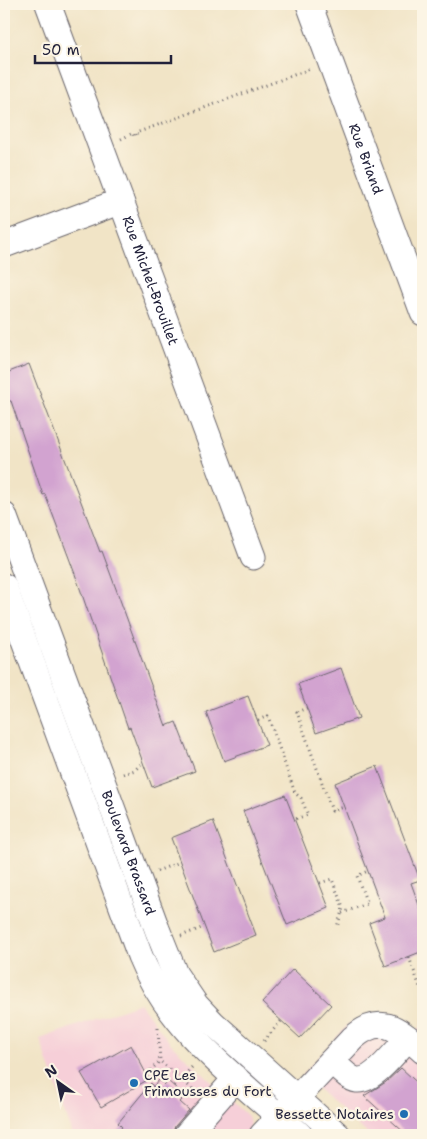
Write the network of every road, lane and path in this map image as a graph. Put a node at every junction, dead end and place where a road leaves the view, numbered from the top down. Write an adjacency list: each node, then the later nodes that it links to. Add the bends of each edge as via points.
1 (48, 4): 5 (street, Rue Michel-Brouillet)
2 (309, 4): 7 (street, Rue Briand)
3 (313, 66): 4 (path, via 315,69 311,71)
4 (113, 142)
5 (121, 201): 6 (street); 9 (street, Rue Michel-Brouillet)
6 (4, 245)
7 (423, 313)
8 (4, 515): 39 (street, Boulevard Brassard, via 175,974 205,1015)
9 (253, 557)
10 (4, 586): 35 (street, Boulevard Brassard, via 149,978 182,1025)
11 (307, 708): 15 (path, via 297,712 332,810)
12 (258, 720): 16 (path, via 268,716 295,793 301,798 308,815)
13 (143, 762): 14 (path, via 135,770)
14 (120, 775)
15 (344, 807)
16 (295, 819)
17 (180, 862): 19 (path)
18 (368, 871): 21 (path, via 357,876 367,904)
19 (156, 872)
20 (320, 883): 21 (path, via 332,879)
21 (342, 913): 23 (path)
22 (204, 927): 24 (path)
23 (337, 927)
24 (180, 937)
25 (409, 956): 26 (path)
26 (421, 990)
27 (281, 1021): 29 (path)
28 (158, 1025): 32 (path)
29 (263, 1042)
30 (416, 1044): 31 (street, via 362,1079 352,1078); 31 (street, via 396,1028 382,1024 370,1026 352,1038)
31 (332, 1061): 39 (street)
32 (160, 1062): 34 (path); 36 (path)
33 (194, 1064): 36 (path)
34 (147, 1074)
35 (236, 1078): 40 (street, Boulevard Brassard); 41 (street)
36 (181, 1079): 37 (path); 38 (path)
37 (174, 1086)
38 (199, 1095)
39 (296, 1098): 40 (street); 44 (street, Boulevard Brassard)
40 (279, 1116): 42 (street); 43 (street, Boulevard Brassard)
41 (186, 1135)
42 (262, 1135)
43 (300, 1135)
44 (338, 1135)

